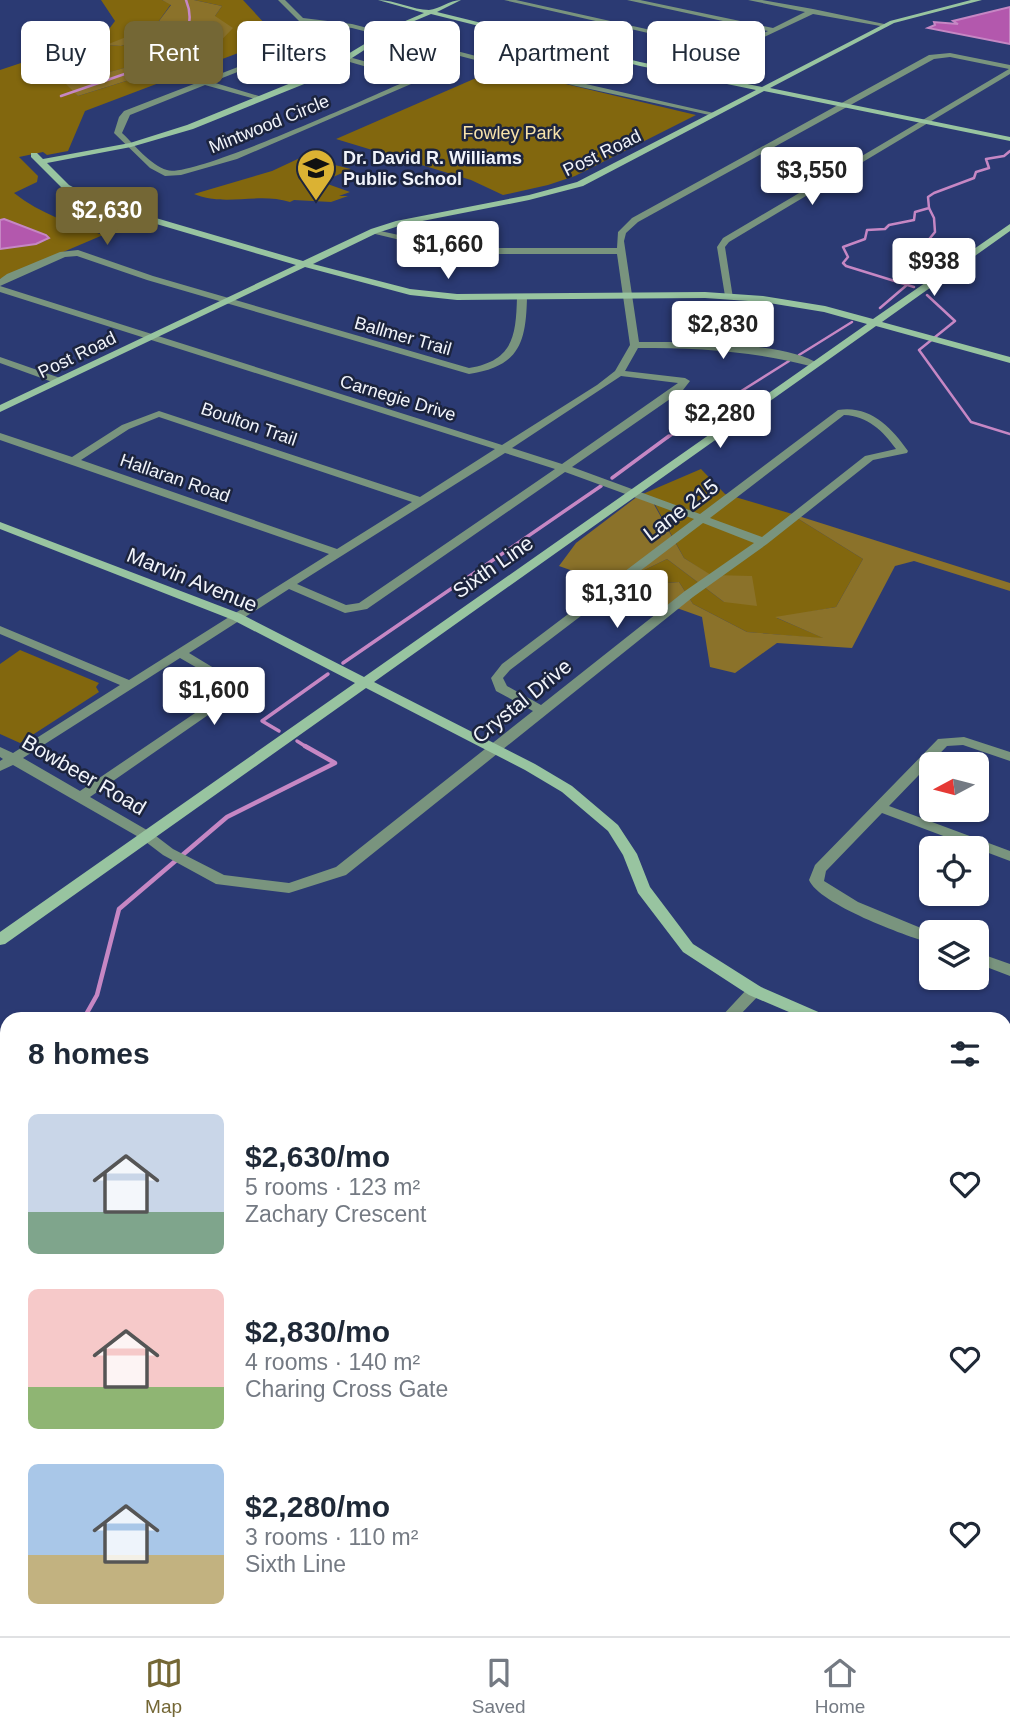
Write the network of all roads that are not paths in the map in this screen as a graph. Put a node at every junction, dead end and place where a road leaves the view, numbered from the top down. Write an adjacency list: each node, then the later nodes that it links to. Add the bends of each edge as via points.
1 (281, 0): 12 (street, via 301,20)
2 (381, 0): 9 (street)
3 (458, 0): 9 (street)
4 (507, 0): 13 (street, via 722,49 737,48)
5 (630, 0): 13 (street)
6 (751, 0): 8 (street)
7 (979, 0): 11 (street, Post Road)
8 (813, 11): 11 (street); 13 (street)
9 (429, 12): 10 (street); 20 (street)
10 (410, 21)
11 (886, 25): 20 (street, Post Road)
12 (364, 30)
13 (775, 30)
14 (460, 54): 23 (street)
15 (350, 58): 26 (street, Mintwood Circle, via 414,81 234,157 186,172 164,173)
16 (1010, 69): 22 (street, via 938,54); 24 (street)
17 (204, 84): 26 (street, Mintwood Circle, via 124,116 118,131)
18 (210, 84): 21 (street)
19 (296, 84): 21 (street)
20 (763, 89): 22 (street); 23 (street, Post Road)
21 (259, 99): 26 (street)
22 (844, 106): 24 (street); 29 (street, via 635,220 622,232)
23 (714, 114): 28 (street, Post Road, via 580,184)
24 (925, 122): 25 (street); 34 (street, via 726,240 721,247)
25 (1010, 139)
26 (131, 145): 30 (street, via 37,158 65,187 98,204)
27 (1010, 227): 37 (street, Sixth Line)
28 (374, 231): 29 (street, via 459,251); 30 (street, Post Road)
29 (621, 251): 33 (street)
30 (303, 264): 35 (street, via 421,294); 36 (street, Post Road)
31 (0, 283): 36 (street, Ballmer Trail, via 63,254 78,253)
32 (0, 289): 38 (street, Carnegie Drive)
33 (627, 296): 34 (street); 35 (street); 39 (street)
34 (730, 296): 37 (street, via 795,303)
35 (522, 297): 36 (street, Ballmer Trail, via 522,326 516,346 492,366 469,371)
36 (227, 300): 38 (street, Post Road)
37 (874, 321): 41 (street); 42 (street, Sixth Line)
38 (149, 338): 44 (street, Post Road); 47 (street, Carnegie Drive)
39 (635, 345): 42 (street, via 719,344); 43 (street)
40 (0, 360): 44 (street)
41 (1010, 360)
42 (814, 364): 51 (street, Sixth Line)
43 (620, 373): 47 (street); 50 (street, via 685,381)
44 (59, 381): 45 (street, Post Road)
45 (0, 409)
46 (0, 436): 49 (street, Hallaran Road)
47 (503, 449): 50 (street, Carnegie Drive); 52 (street)
48 (903, 451): 53 (street, Lane 215, via 872,417 842,412); 55 (street, Crystal Drive, via 869,458)
49 (73, 461): 52 (street, Boulton Trail, via 132,424 159,414); 56 (street, Hallaran Road)
50 (563, 467): 51 (street, Carnegie Drive); 57 (street, via 363,606 345,609)
51 (636, 492): 53 (street, Carnegie Drive); 61 (street, Sixth Line)
52 (421, 501): 56 (street)
53 (702, 518): 55 (street, Carnegie Drive); 63 (street, Lane 215, via 500,673 501,688)
54 (0, 525): 58 (street, Marvin Avenue)
55 (763, 542): 63 (street, Crystal Drive, via 688,594)
56 (339, 553): 57 (street)
57 (289, 584): 58 (street)
58 (237, 617): 60 (street); 61 (street, Marvin Avenue)
59 (0, 630): 62 (street)
60 (180, 653): 62 (street); 69 (street, via 241,688)
61 (364, 683): 64 (street, Marvin Avenue); 71 (street, Sixth Line)
62 (131, 685): 67 (street)
63 (542, 711): 64 (street, Crystal Drive)
64 (496, 750): 71 (street, Crystal Drive, via 341,871 289,888 221,880); 77 (street, Marvin Avenue, via 594,809 613,828 630,854 643,889 688,948)
65 (0, 751): 67 (street, Bowbeer Road)
66 (1010, 757): 70 (street, via 964,741 943,742)
67 (15, 758): 68 (street); 69 (street, Bowbeer Road)
68 (0, 767)
69 (81, 797): 71 (street, Bowbeer Road)
70 (881, 808): 72 (street); 73 (street, via 820,869 818,884 832,897)
71 (148, 836): 74 (street, Sixth Line)
72 (1010, 856)
73 (919, 933)
74 (0, 940)
75 (989, 962): 76 (street)
76 (1010, 970)
77 (755, 991): 78 (street); 79 (street, Marvin Avenue)
78 (734, 1012)
79 (803, 1012)

